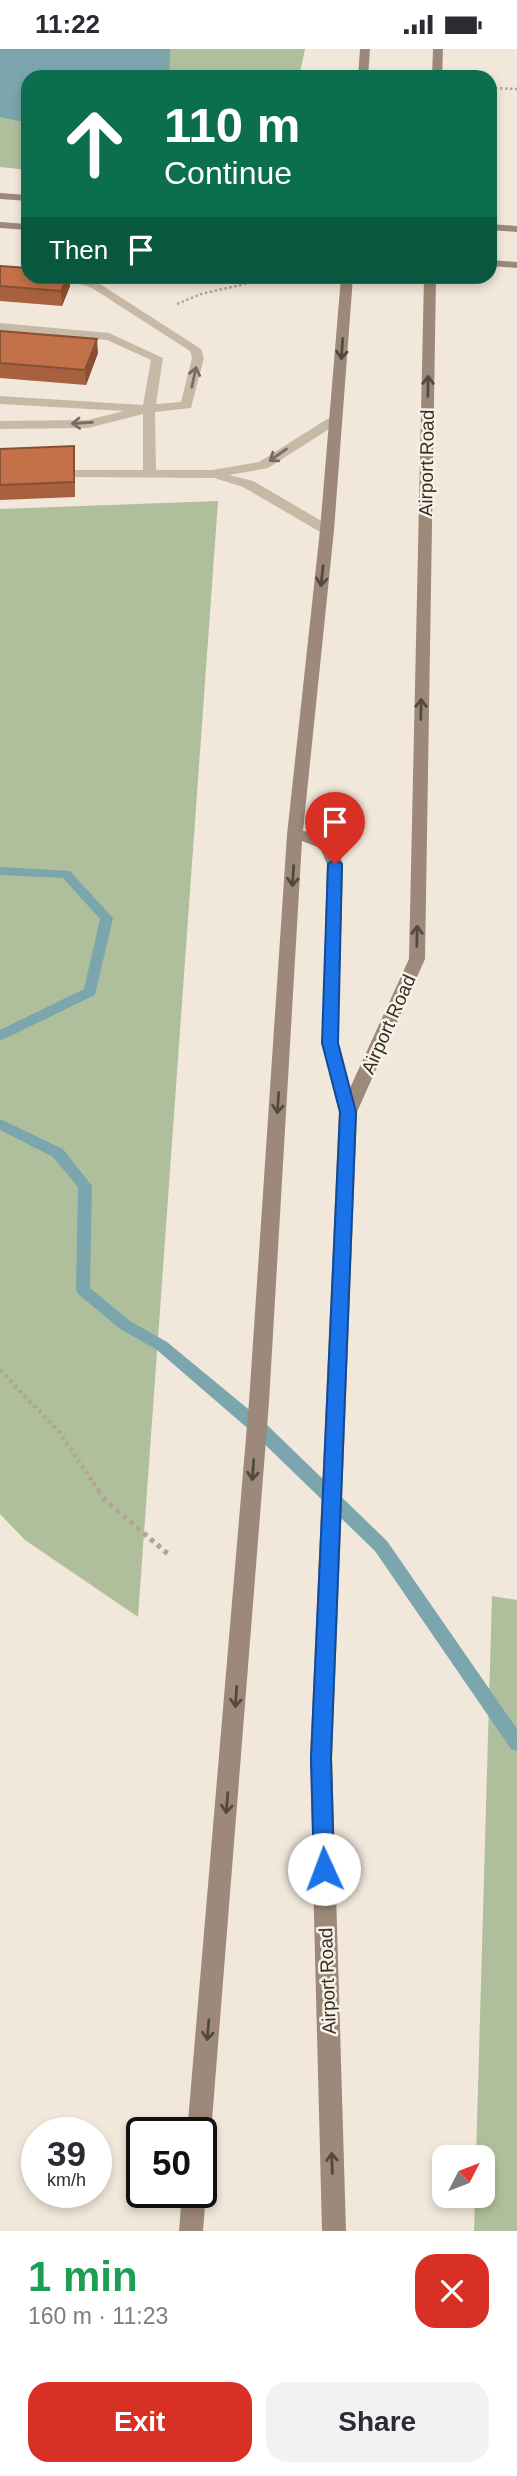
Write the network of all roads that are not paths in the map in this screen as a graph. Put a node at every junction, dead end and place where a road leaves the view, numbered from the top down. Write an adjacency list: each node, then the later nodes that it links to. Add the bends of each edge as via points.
1 (365, 49): 3 (main road)
2 (438, 49): 4 (main road)
3 (364, 70)
4 (437, 70)
5 (0, 196): 6 (main road)
6 (21, 198)
7 (0, 225): 8 (main road)
8 (21, 226)
9 (497, 228): 10 (main road)
10 (517, 229)
11 (497, 264): 12 (main road)
12 (517, 265)
13 (90, 284): 20 (lane, one-way to 13, via 187,405 198,358 195,349)
14 (346, 284): 21 (main road, one-way to 21)
15 (430, 284): 28 (main road, Airport Road, one-way to 15, via 416,960)
16 (1, 329): 17 (lane)
17 (62, 333): 18 (lane); 20 (lane, via 110,337 157,358)
18 (55, 350)
19 (0, 400): 20 (lane, via 38,397)
20 (149, 409): 22 (lane, one-way to 22, via 88,424); 24 (lane)
21 (336, 419): 25 (lane, one-way to 25, via 263,465); 26 (main road)
22 (0, 425)
23 (75, 474): 24 (lane)
24 (150, 474): 25 (lane)
25 (212, 474): 26 (lane, via 248,484)
26 (327, 530): 27 (main road, one-way to 27)
27 (296, 835): 28 (main road, via 316,837 330,846 335,864 330,1043); 29 (main road, one-way to 29, via 259,1402)
28 (348, 1112): 32 (main road, Airport Road, one-way to 28, via 321,1758)
29 (200, 2117)
30 (193, 2208): 31 (main road)
31 (191, 2231)
32 (334, 2231)

